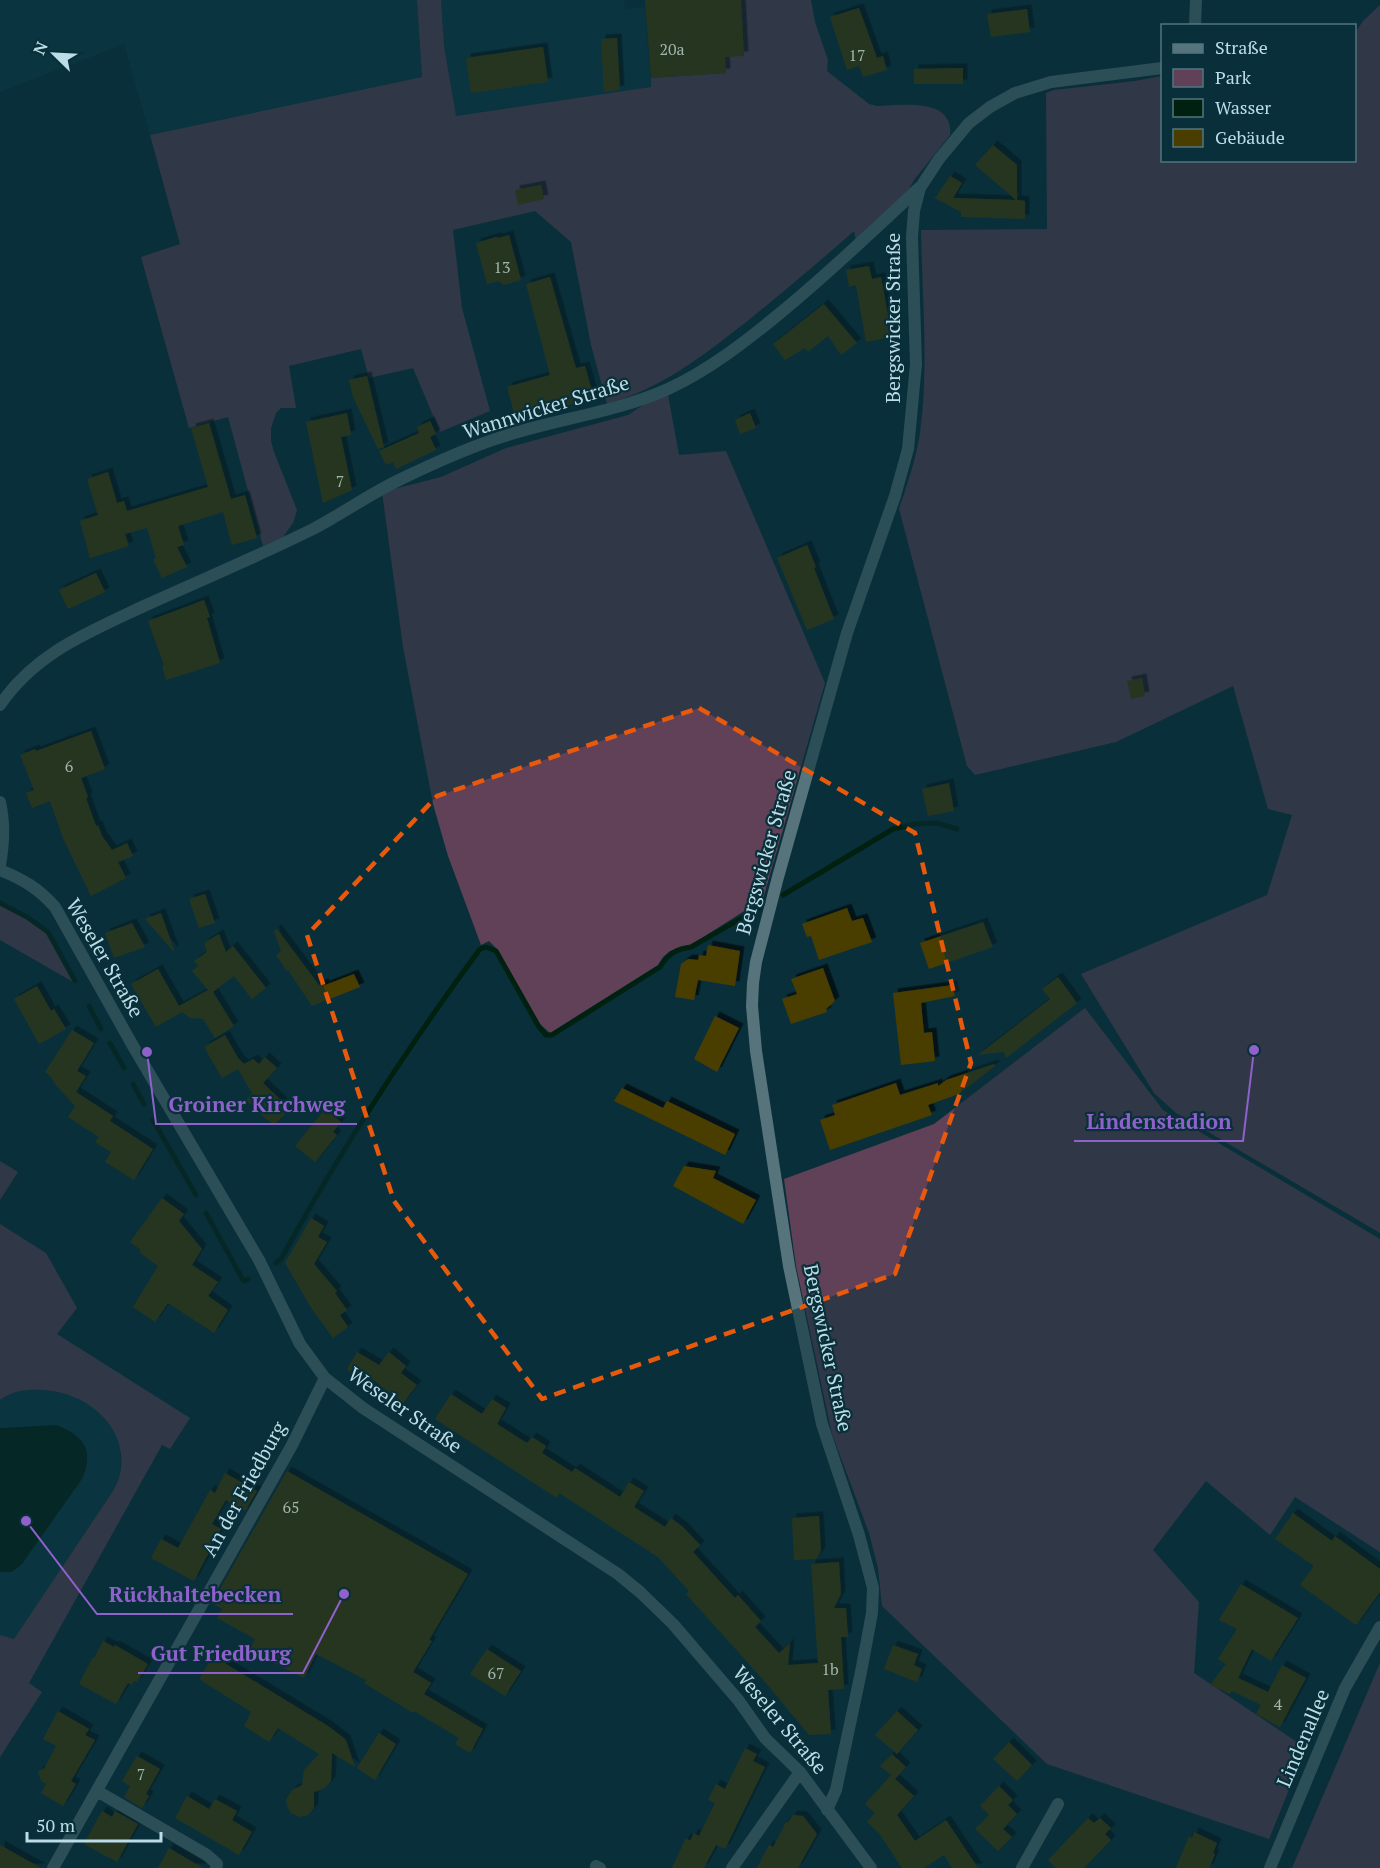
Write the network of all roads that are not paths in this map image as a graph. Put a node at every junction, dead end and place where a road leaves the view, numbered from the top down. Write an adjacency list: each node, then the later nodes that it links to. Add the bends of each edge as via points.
1 (1196, 0): 2 (street)
2 (1195, 24)
3 (1161, 68): 4 (street, Bergswicker Straße, via 1051,82 1015,93 969,123)
4 (920, 188): 5 (street, Wannwicker Straße, via 818,282 696,375 628,403 508,435 398,481 315,527 81,636 27,672); 14 (street, Bergswicker Straße, via 912,237 916,364 908,449 847,633 778,877 753,983 756,1051 789,1266 822,1424 873,1588 861,1672 836,1790)
5 (0, 705)
6 (0, 802): 7 (street, via 4,844)
7 (0, 865)
8 (0, 870): 9 (street, Weseler Straße, via 32,884 55,907 259,1260 300,1344)
9 (325, 1378): 11 (street, Weseler Straße, via 363,1408 640,1592 739,1701 765,1738); 12 (street, An der Friedburg, via 292,1445)
10 (1380, 1627): 20 (street, Lindenallee, via 1345,1688)
11 (800, 1772): 14 (street, Weseler Straße); 17 (street)
12 (97, 1791): 15 (street, An der Friedburg); 16 (street, via 207,1855 217,1864)
13 (1058, 1804): 19 (street)
14 (827, 1810): 18 (street, Weseler Straße)
15 (53, 1868)
16 (216, 1868)
17 (732, 1868)
18 (871, 1868)
19 (1022, 1868)
20 (1270, 1868)

